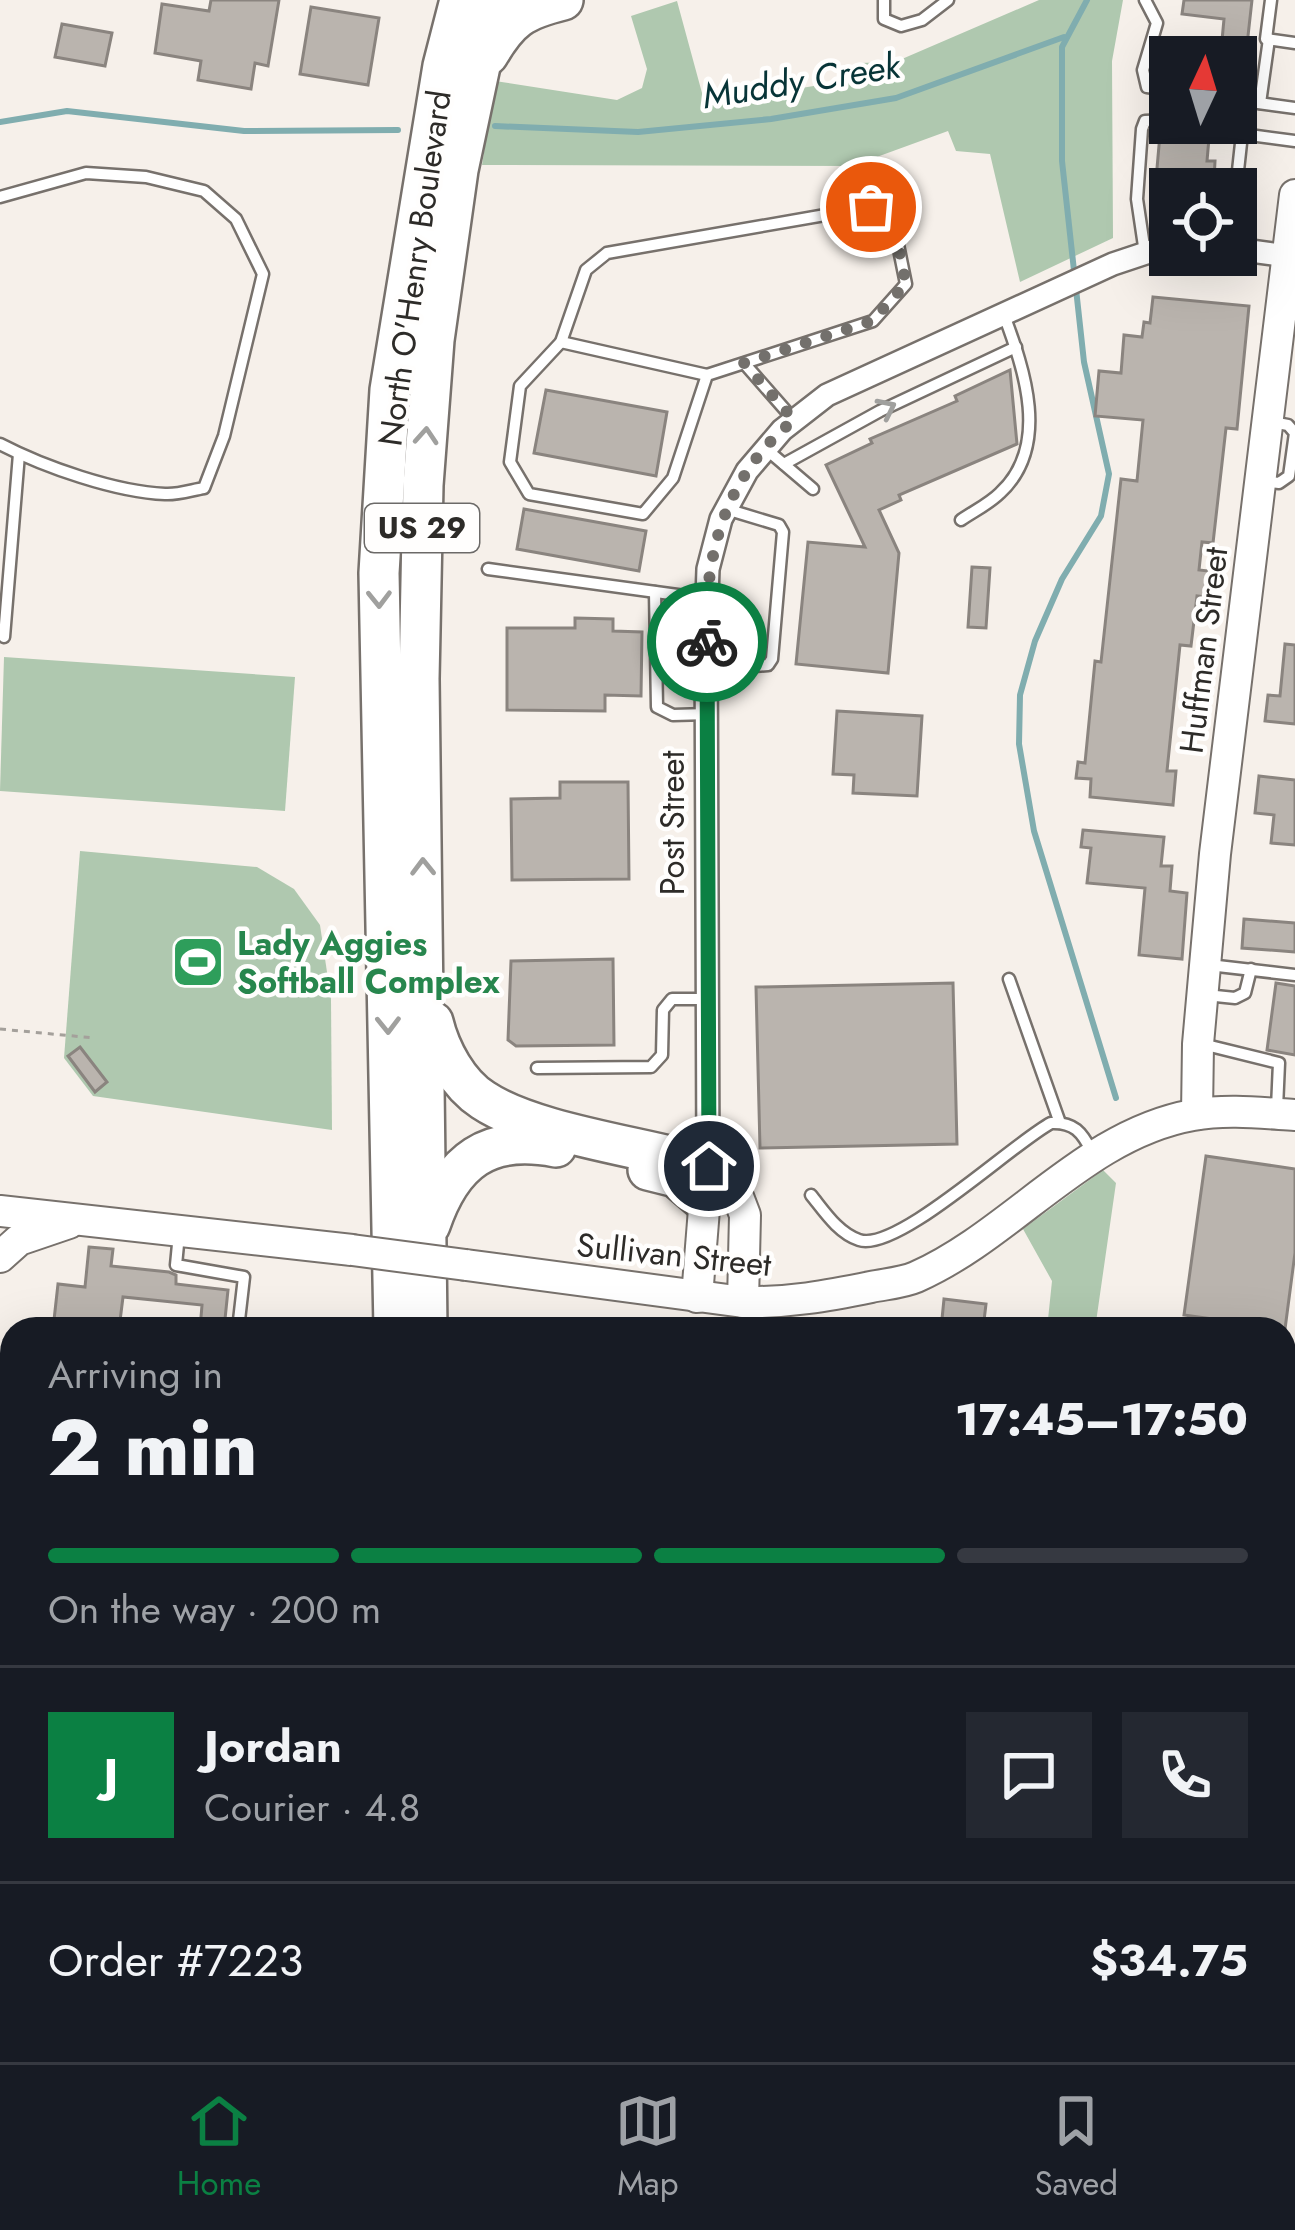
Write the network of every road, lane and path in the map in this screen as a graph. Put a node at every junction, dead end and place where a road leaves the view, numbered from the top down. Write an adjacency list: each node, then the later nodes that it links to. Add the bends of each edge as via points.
1 (433, 0): 13 (highway)
2 (460, 0): 13 (highway, North O'Henry Boulevard / US 29)
3 (494, 0): 13 (highway, North O'Henry Boulevard / US 29)
4 (563, 0): 13 (highway, via 531,8)
5 (884, 0): 6 (lane, via 884,19 901,26)
6 (948, 0)
7 (1145, 0): 9 (lane, via 1157,23)
8 (1271, 0): 10 (lane)
9 (1153, 36)
10 (1268, 39): 11 (lane); 16 (lane)
11 (1295, 43)
12 (1149, 50): 14 (lane)
13 (459, 71): 50 (highway, North O'Henry Boulevard / US 29, one-way to 13, via 423,485); 72 (highway, North O'Henry Boulevard / US 29, one-way to 72, via 390,390 379,573)
14 (1149, 87)
15 (1257, 103): 16 (lane)
16 (1260, 103): 17 (lane)
17 (1295, 108)
18 (1149, 121): 25 (lane, via 1137,199)
19 (1257, 136): 20 (lane)
20 (1295, 141)
21 (1295, 195): 26 (street, Huffman Street)
22 (0, 197): 34 (lane, via 86,173 146,176 204,191 236,219 263,274 224,436 203,488 167,494)
23 (1149, 252): 25 (street, Post Street)
24 (1257, 252): 26 (street)
25 (1145, 253): 27 (street, Post Street)
26 (1291, 256): 49 (street, Huffman Street)
27 (1004, 314): 29 (lane); 32 (street, Post Street, via 827,395)
28 (561, 342): 30 (lane, via 586,270 607,253 871,207 893,220 906,284 872,321); 31 (lane); 31 (lane, via 520,386 510,462 529,494 643,514 673,478)
29 (1016, 347): 35 (lane, one-way to 29); 38 (lane, via 1029,395 1026,445 1015,476)
30 (744, 363): 31 (lane); 32 (lane)
31 (707, 375)
32 (794, 420): 35 (street, Post Street)
33 (0, 444): 34 (lane)
34 (20, 454): 42 (lane)
35 (775, 456): 36 (lane); 37 (street, Post Street, via 747,471)
36 (813, 490)
37 (726, 509): 41 (street, Post Street); 44 (lane, via 783,532 772,658 768,665)
38 (961, 520)
39 (488, 569): 40 (lane)
40 (655, 592): 41 (lane); 45 (lane, via 657,706 673,715)
41 (707, 599): 44 (street, Post Street)
42 (3, 622): 43 (lane)
43 (4, 637)
44 (708, 670): 45 (street, Post Street)
45 (708, 714): 51 (street, Post Street)
46 (1251, 969): 47 (lane); 49 (lane); 49 (lane, via 1245,993 1235,998)
47 (1295, 975)
48 (1009, 979): 60 (lane)
49 (1204, 980): 54 (street, Huffman Street)
50 (425, 984): 62 (highway, via 436,1034 479,1099); 67 (highway, North O'Henry Boulevard / US 29)
51 (708, 999): 57 (lane, via 672,999 663,1010 662,1054 651,1066); 62 (street, Post Street)
52 (0, 1028): 53 (path)
53 (94, 1038)
54 (1198, 1044): 55 (lane); 58 (street, Huffman Street)
55 (1279, 1063): 56 (lane); 59 (lane)
56 (1295, 1065)
57 (537, 1068)
58 (1197, 1114): 59 (street, Sullivan Street); 61 (street, Sullivan Street)
59 (1286, 1114)
60 (1060, 1123): 61 (lane, via 1082,1133); 63 (lane, via 877,1240 847,1233)
61 (1095, 1157): 70 (street, Sullivan Street, via 911,1279 837,1297)
62 (706, 1184): 67 (highway, via 526,1141 492,1145 459,1169); 69 (street, Post Street); 70 (street, via 737,1195 745,1215)
63 (811, 1196)
64 (0, 1211): 65 (street, Sullivan Street)
65 (82, 1220): 66 (street, Sullivan Street); 68 (street, via 19,1240)
66 (179, 1231): 69 (street, Sullivan Street, bridge); 71 (lane, via 176,1265 244,1277)
67 (424, 1241): 73 (highway, North O'Henry Boulevard / US 29)
68 (0, 1257)
69 (697, 1297): 70 (street, Sullivan Street)
70 (743, 1302)
71 (239, 1317)
72 (394, 1317)
73 (427, 1317)

